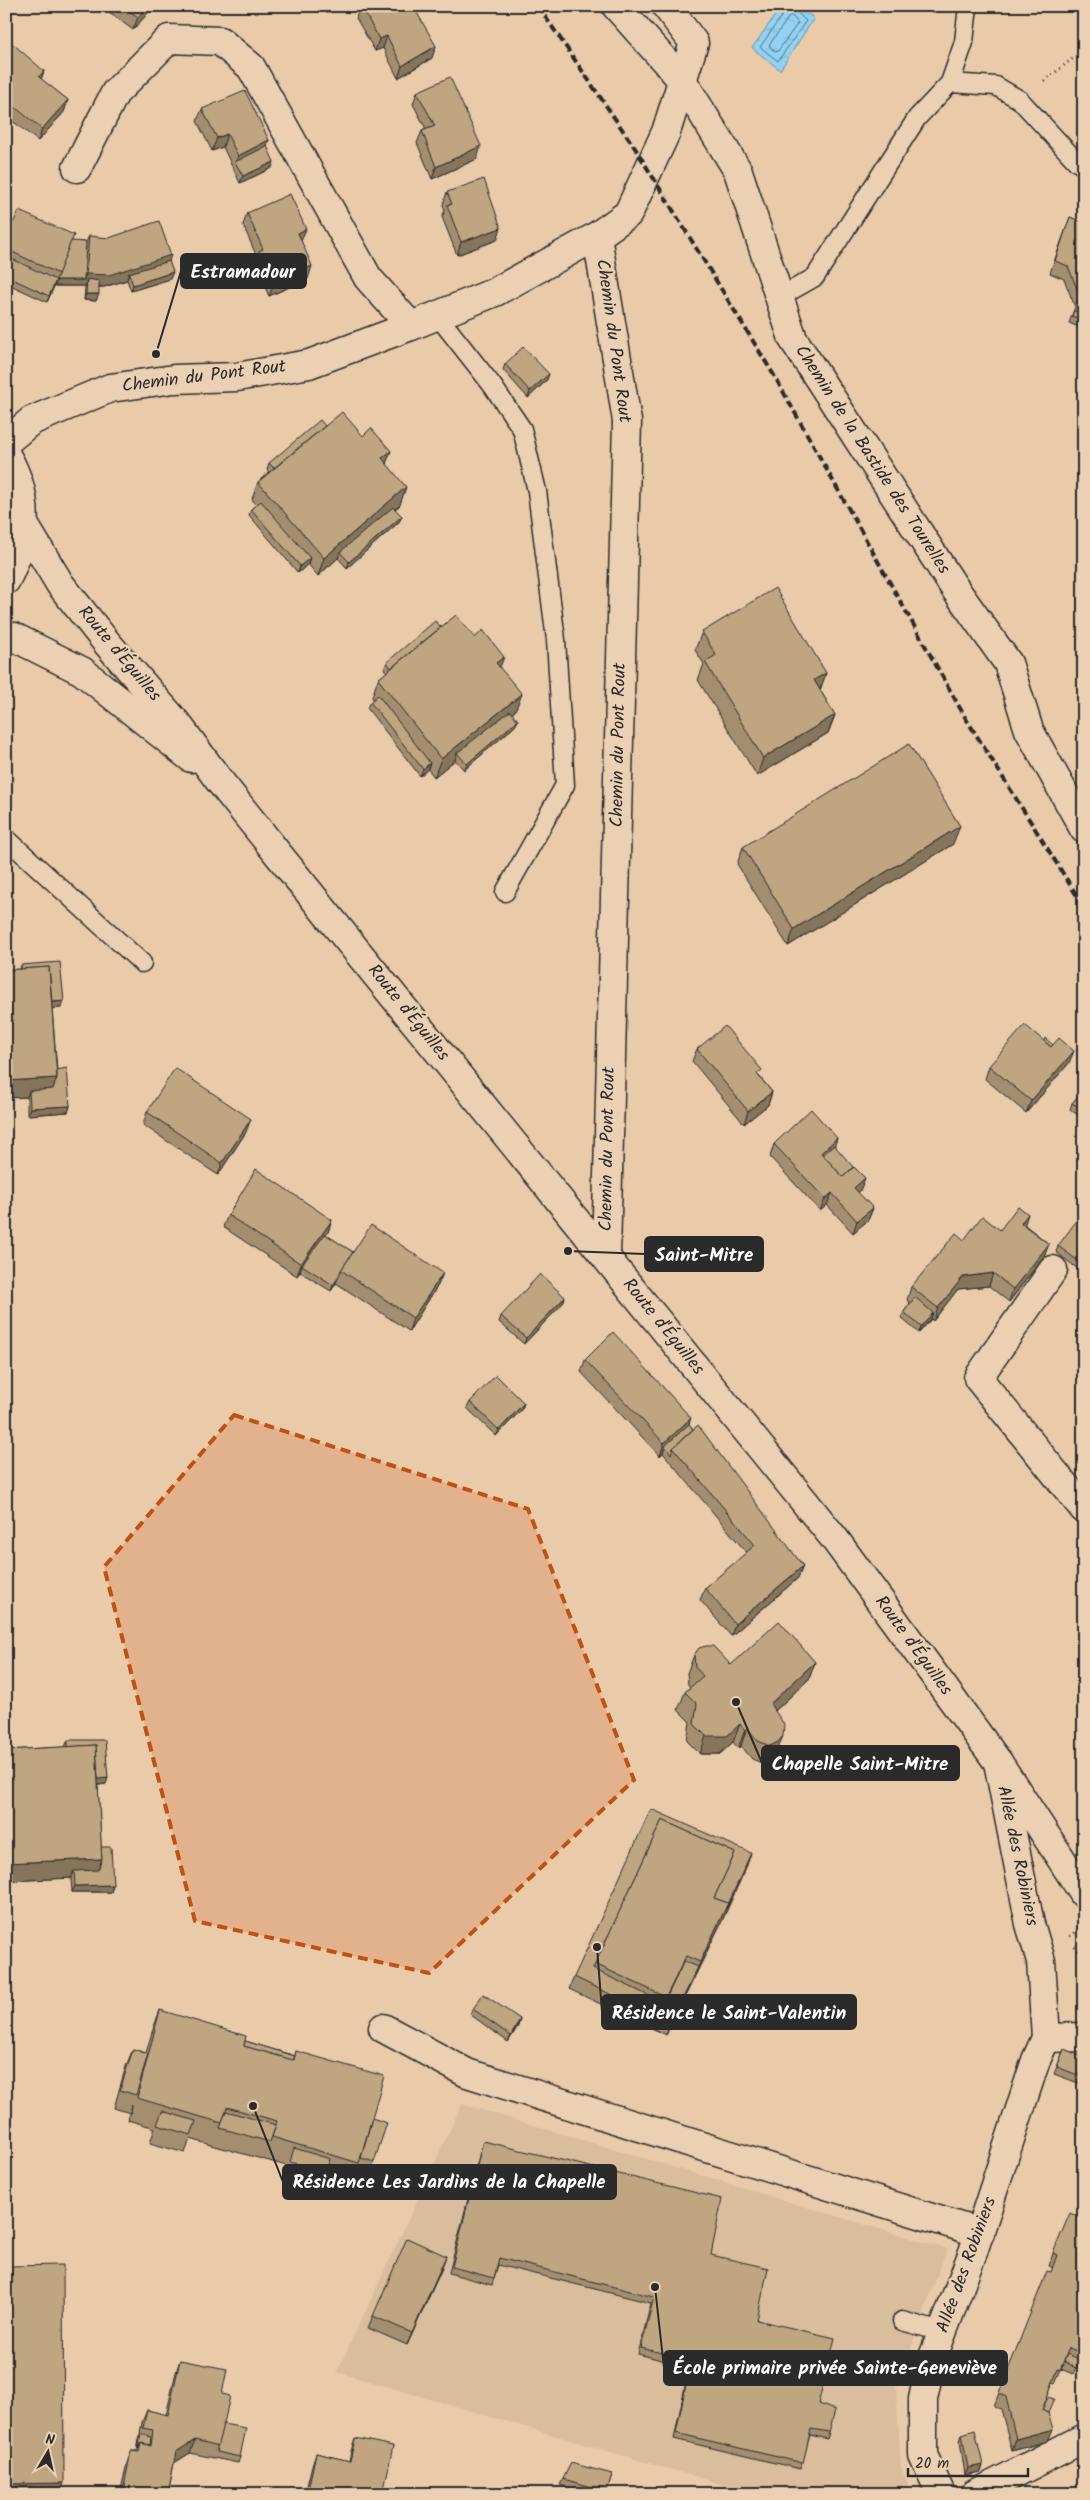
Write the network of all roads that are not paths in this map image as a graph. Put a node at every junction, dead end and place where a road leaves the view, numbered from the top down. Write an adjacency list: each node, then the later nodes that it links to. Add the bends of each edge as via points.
1 (616, 6): 4 (street)
2 (666, 6): 4 (street, Chemin du Pont Rout, via 694,43)
3 (968, 6): 5 (lane, via 964,42)
4 (682, 80): 8 (street, Chemin du Pont Rout, via 666,132 628,214); 9 (street, Chemin de la Bastide des Tourelles, via 738,171)
5 (950, 83): 6 (lane, via 996,86 1020,100); 9 (lane, via 916,118 816,277)
6 (1084, 166)
7 (77, 168): 11 (street, via 115,94 169,40 220,41 252,67 368,278)
8 (597, 236): 10 (street, Chemin du Pont Rout, via 495,292); 22 (street, Chemin du Pont Rout, via 627,421)
9 (780, 297): 18 (street, Chemin de la Bastide des Tourelles, via 793,339 956,590 1008,663 1029,730)
10 (437, 315): 11 (street, Chemin du Pont Rout); 20 (lane, via 522,429 537,491 556,640 565,785)
11 (411, 326): 12 (street, Chemin du Pont Rout, via 309,364 237,377 174,379 110,388 31,422)
12 (6, 442)
13 (6, 455): 14 (street, via 23,498)
14 (24, 526): 15 (street, via 18,557); 17 (street, Route d'Éguilles, via 60,584 107,644 180,726)
15 (6, 580)
16 (6, 636): 17 (street, Route d'Éguilles, via 82,671)
17 (218, 779): 22 (street, Route d'Éguilles)
18 (1084, 829)
19 (6, 838): 21 (lane)
20 (505, 892)
21 (142, 963)
22 (606, 1255): 25 (street, Route d'Éguilles, via 834,1538)
23 (1053, 1270): 24 (street, via 978,1378)
24 (1084, 1509)
25 (998, 1762): 26 (street, Route d'Éguilles); 29 (street, Allée des Robiniers, via 1030,1924 1041,1961)
26 (1081, 1880)
27 (383, 2028): 30 (street, via 467,2073)
28 (1084, 2037): 29 (street)
29 (1046, 2038): 30 (street, Allée des Robiniers)
30 (980, 2233): 32 (street, Allée des Robiniers)
31 (902, 2321): 32 (lane)
32 (942, 2332): 34 (street, Allée des Robiniers, via 925,2389 922,2425 923,2455)
33 (1084, 2438): 35 (street)
34 (941, 2494)
35 (975, 2494)

